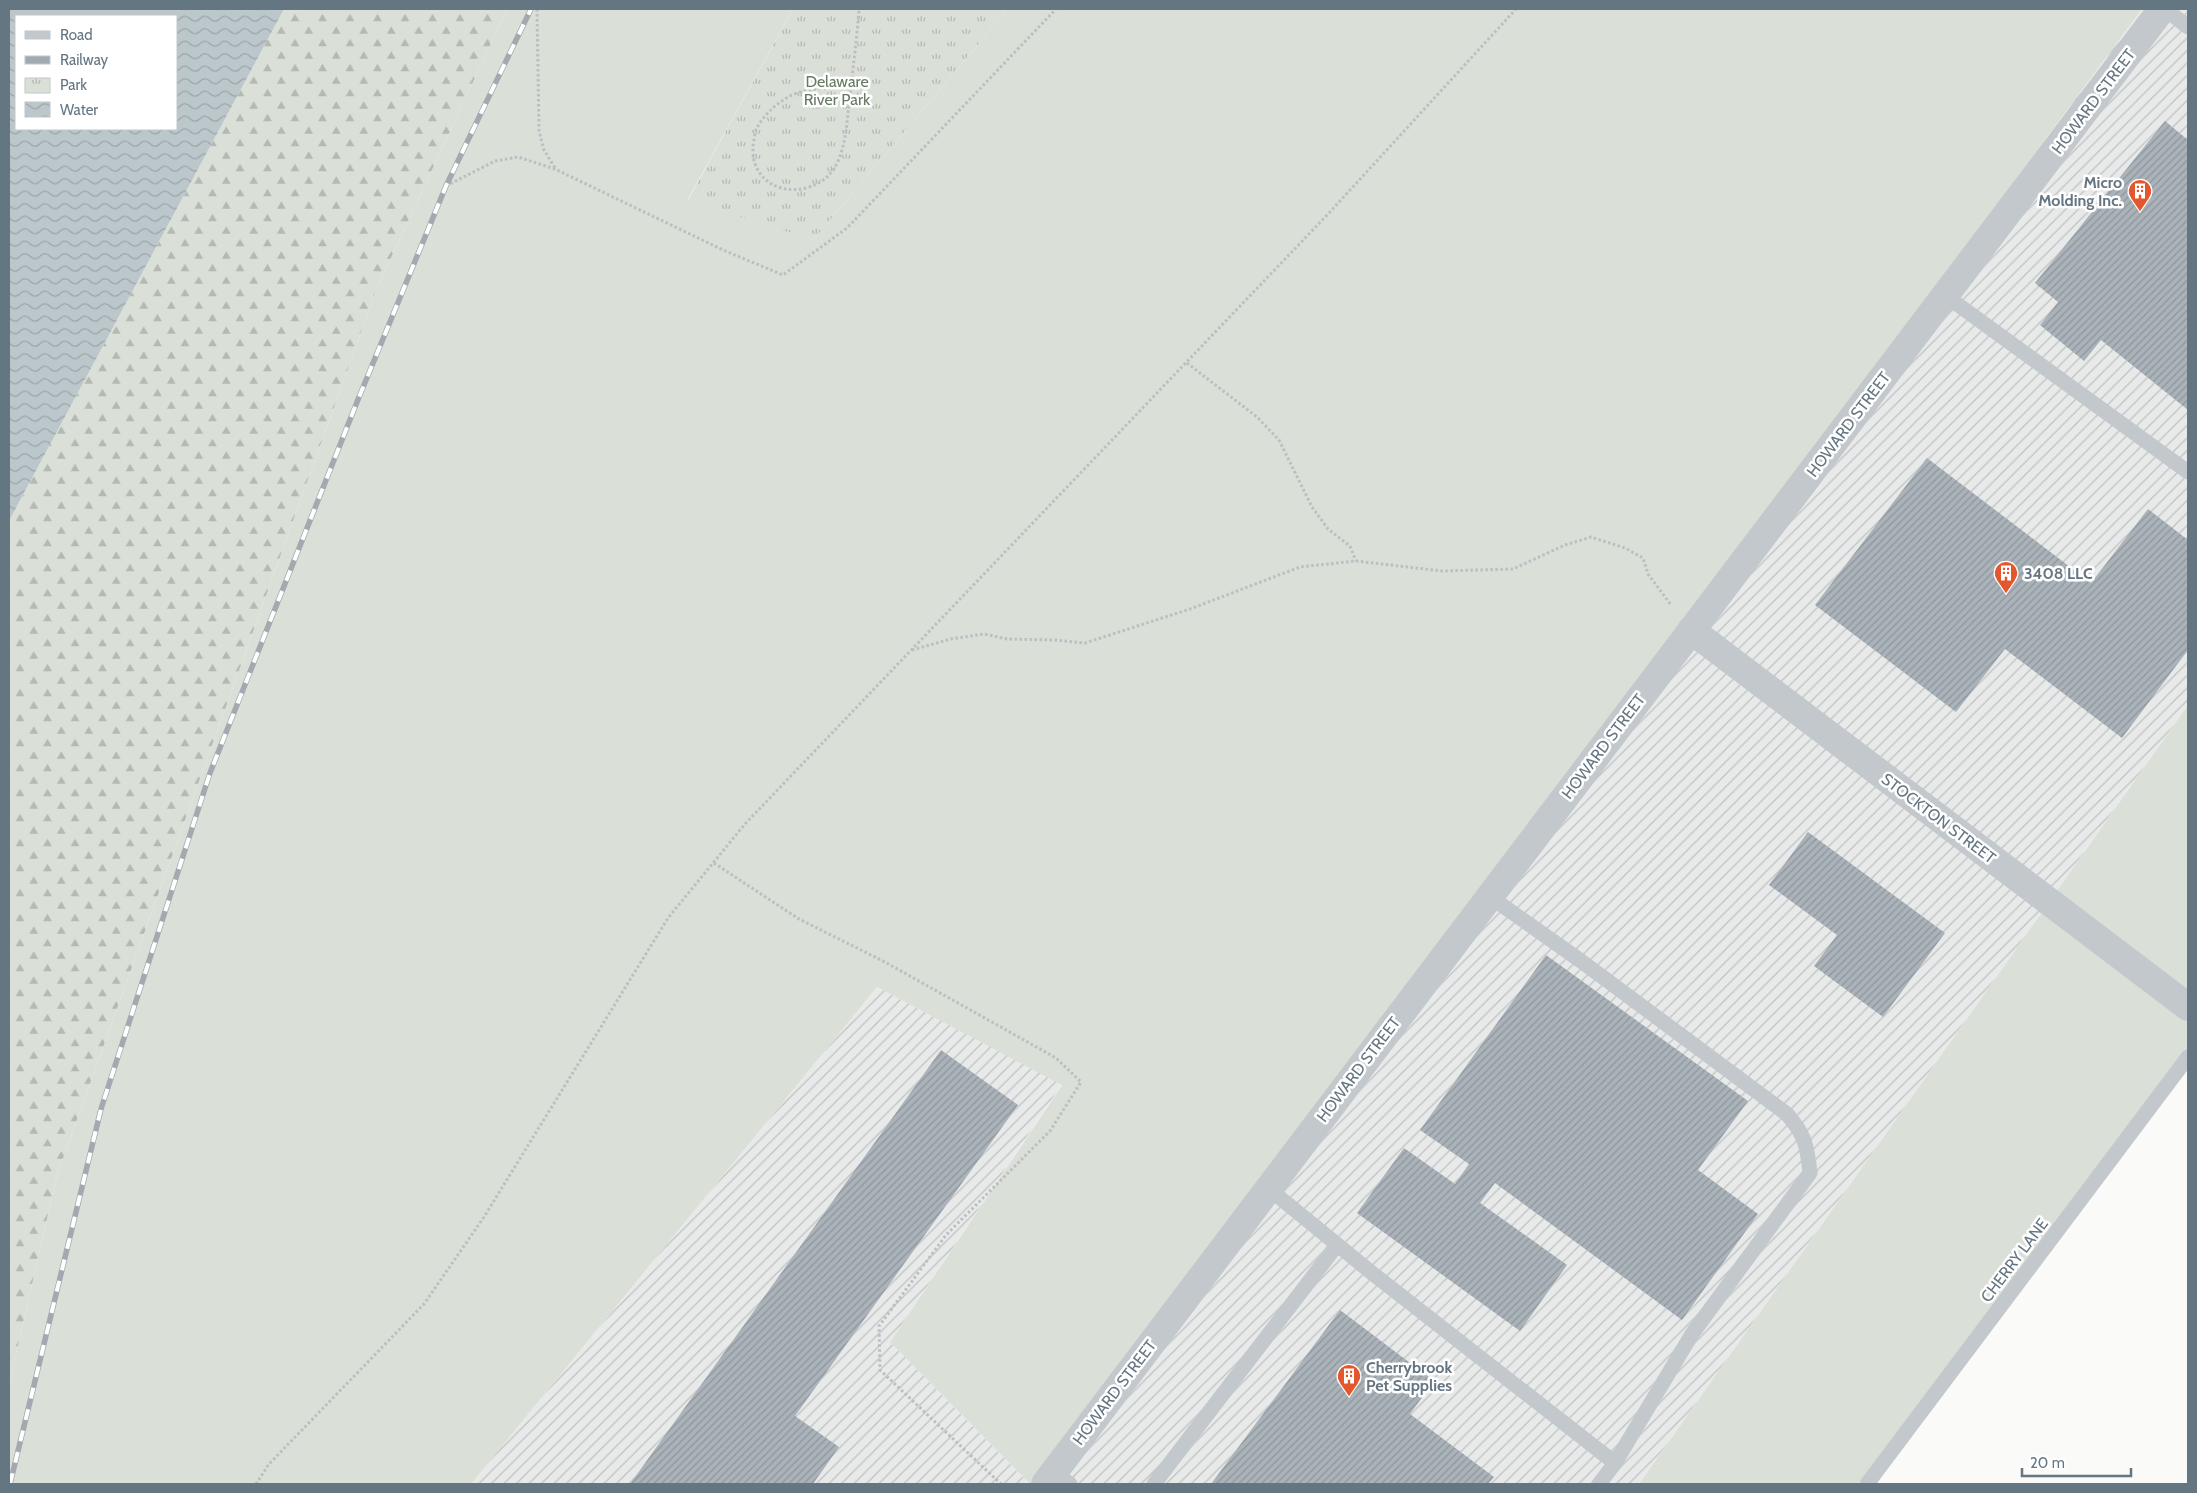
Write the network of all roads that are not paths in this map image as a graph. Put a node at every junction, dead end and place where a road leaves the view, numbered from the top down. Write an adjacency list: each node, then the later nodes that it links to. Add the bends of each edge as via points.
1 (2164, 9): 2 (lane); 3 (street, HOWARD STREET)
2 (2188, 26)
3 (1946, 296): 4 (lane); 5 (street, HOWARD STREET)
4 (2188, 472)
5 (1691, 630): 6 (street, HOWARD STREET); 7 (street, STOCKTON STREET)
6 (1489, 896): 9 (street, HOWARD STREET); 11 (lane, via 1787,1114 1800,1129 1807,1146 1810,1173 1692,1334)
7 (2188, 1007)
8 (2188, 1057): 15 (lane, CHERRY LANE)
9 (1268, 1188): 10 (lane); 12 (street, HOWARD STREET)
10 (1337, 1245): 11 (lane); 13 (lane)
11 (1615, 1462): 14 (lane)
12 (1056, 1480)
13 (1154, 1484)
14 (1600, 1484)
15 (1867, 1484)

